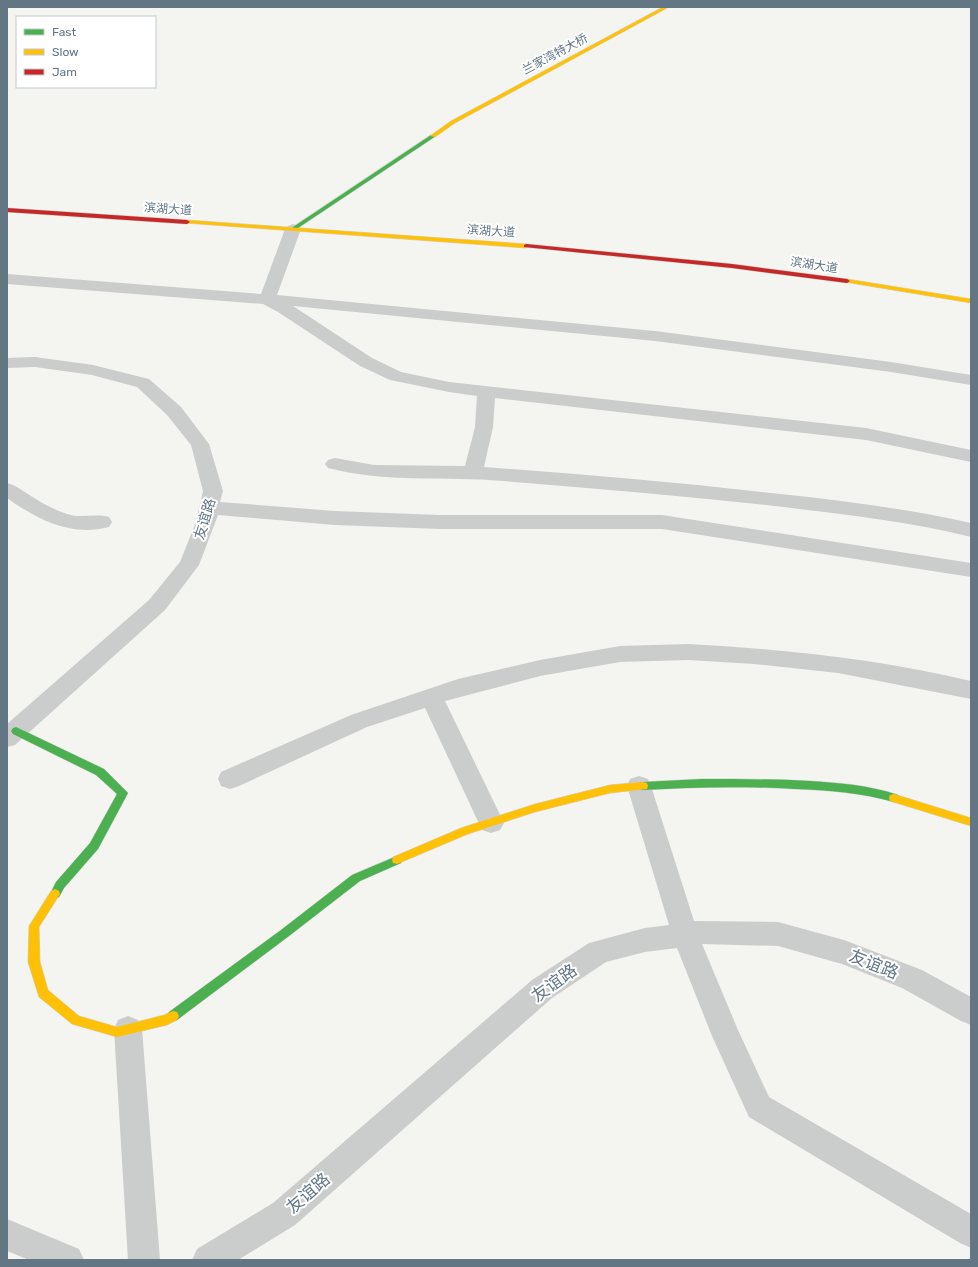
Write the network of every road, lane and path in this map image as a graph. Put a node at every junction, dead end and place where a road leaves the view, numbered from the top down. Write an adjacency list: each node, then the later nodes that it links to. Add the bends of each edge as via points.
1 (667, 7): 3 (main road, 兰家湾特大桥, via 453,122)
2 (7, 210): 3 (main road, 滨湖大道)
3 (293, 229): 5 (street); 6 (main road, 滨湖大道, via 543,247 770,270)
4 (7, 279): 5 (street)
5 (267, 298): 8 (street, via 655,336); 9 (street, via 366,362 396,376 449,387)
6 (971, 302)
7 (7, 363): 14 (street, 友谊路, via 35,362 93,370 143,383 174,410 200,444 213,491)
8 (971, 380)
9 (486, 391): 10 (street, via 866,434); 12 (street, via 484,427)
10 (971, 456)
11 (335, 464): 12 (street, via 374,471)
12 (474, 472): 16 (street, via 654,486 754,497 831,506)
13 (7, 489): 15 (street, via 34,508 65,522)
14 (209, 508): 17 (street, via 336,518 440,522 662,522); 20 (street, 友谊路, via 189,565 157,605)
15 (102, 522)
16 (971, 530)
17 (971, 570)
18 (971, 690): 19 (street, via 838,665 688,652 620,654 547,667 458,688)
19 (432, 697): 21 (street, via 359,721); 24 (street)
20 (11, 734): 27 (main road, via 100,772 123,793 94,846 60,885 34,926 34,962 43,993 76,1020 117,1032)
21 (230, 779)
22 (639, 786): 23 (main road, via 749,782 837,787 886,795); 24 (main road, via 610,789 535,808); 25 (street)
23 (971, 822)
24 (491, 823): 27 (main road, via 465,831 356,878 167,1020)
25 (686, 934): 26 (street, 友谊路, via 778,934 844,952 912,979); 28 (street, via 726,1036 759,1107); 32 (street, 友谊路, via 645,940 599,952 542,989 284,1214)
26 (971, 1012)
27 (128, 1029): 31 (street)
28 (971, 1232)
29 (7, 1235): 30 (street)
30 (68, 1260)
31 (144, 1260)
32 (208, 1260)

